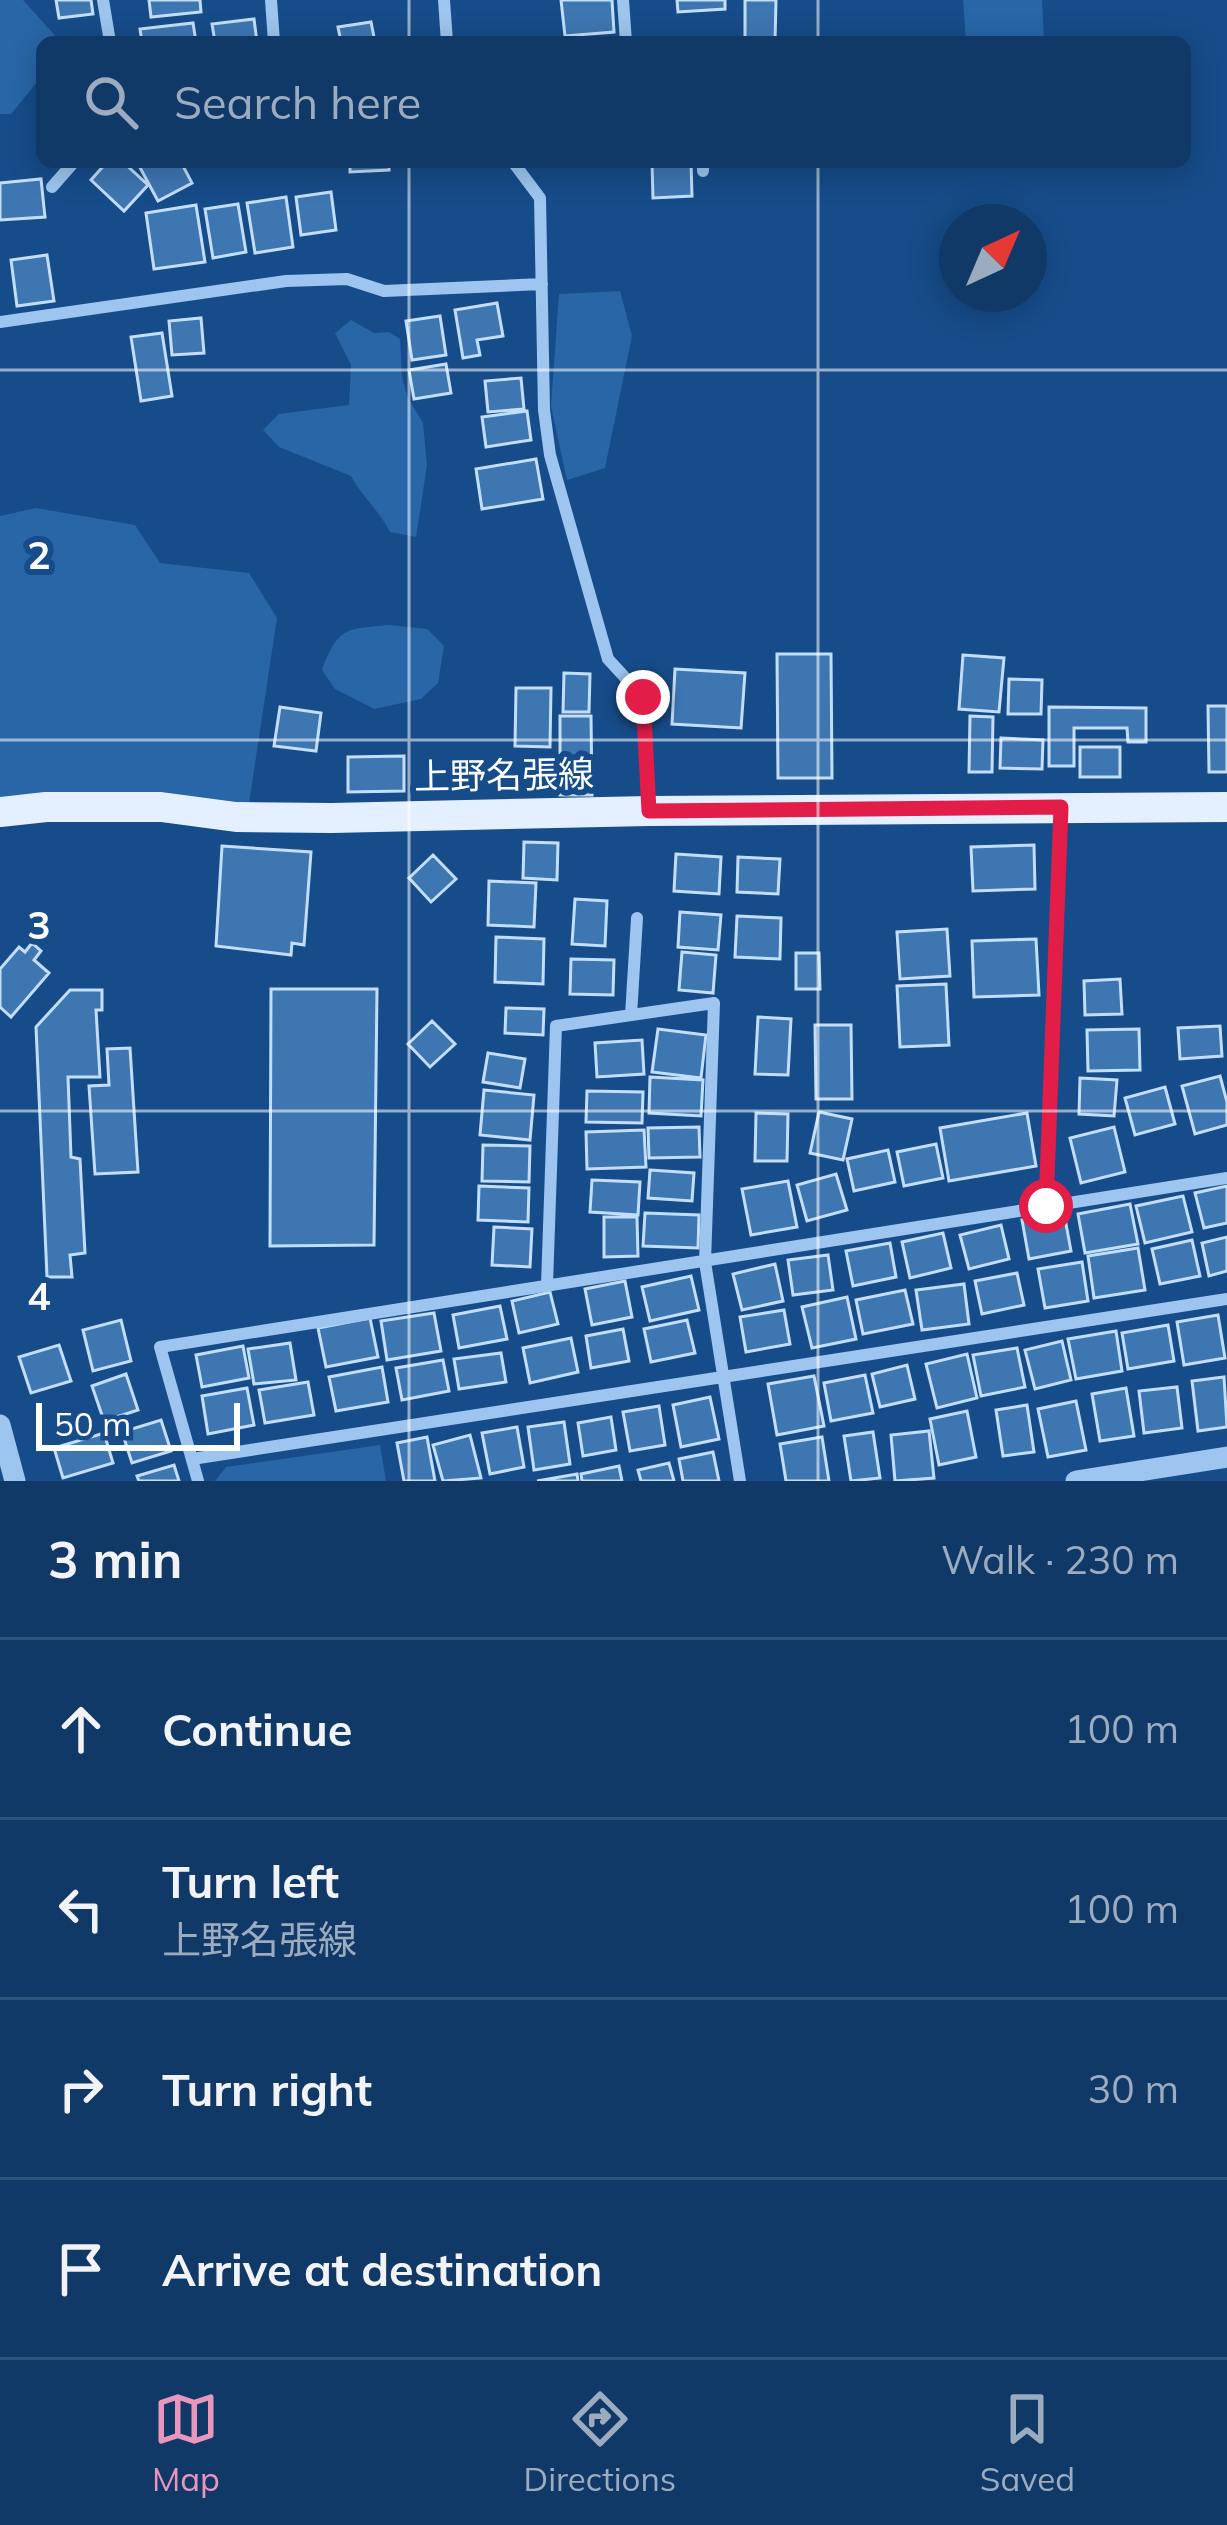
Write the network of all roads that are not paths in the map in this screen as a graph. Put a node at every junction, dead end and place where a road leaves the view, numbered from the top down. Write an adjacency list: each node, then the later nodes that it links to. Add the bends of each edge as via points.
1 (103, 0): 5 (street)
2 (271, 0): 6 (street)
3 (444, 0): 7 (street)
4 (622, 0): 8 (street)
5 (109, 36)
6 (274, 36)
7 (447, 36)
8 (625, 36)
9 (69, 168): 11 (street)
10 (518, 168): 12 (street, via 540,198)
11 (52, 187)
12 (542, 284): 13 (street, via 384,291 347,279 286,281); 16 (street, via 550,454 608,659 643,697)
13 (0, 322)
14 (1061, 807): 15 (main road, 上野名張線); 16 (main road, 上野名張線); 21 (street)
15 (1227, 807)
16 (649, 811): 17 (main road, 上野名張線, via 332,818 161,807)
17 (0, 812)
18 (637, 918): 19 (street)
19 (631, 1015): 22 (street, via 714,1003); 23 (street, via 556,1026)
20 (1227, 1178): 21 (street)
21 (1046, 1206): 22 (street)
22 (705, 1262): 23 (street); 25 (street)
23 (547, 1284): 28 (street, via 160,1346)
24 (1227, 1298): 25 (street)
25 (724, 1375): 28 (street); 31 (street)
26 (0, 1425): 29 (street)
27 (1227, 1457): 32 (street)
28 (192, 1460): 30 (street)
29 (15, 1481)
30 (198, 1481)
31 (740, 1481)
32 (1076, 1481)

